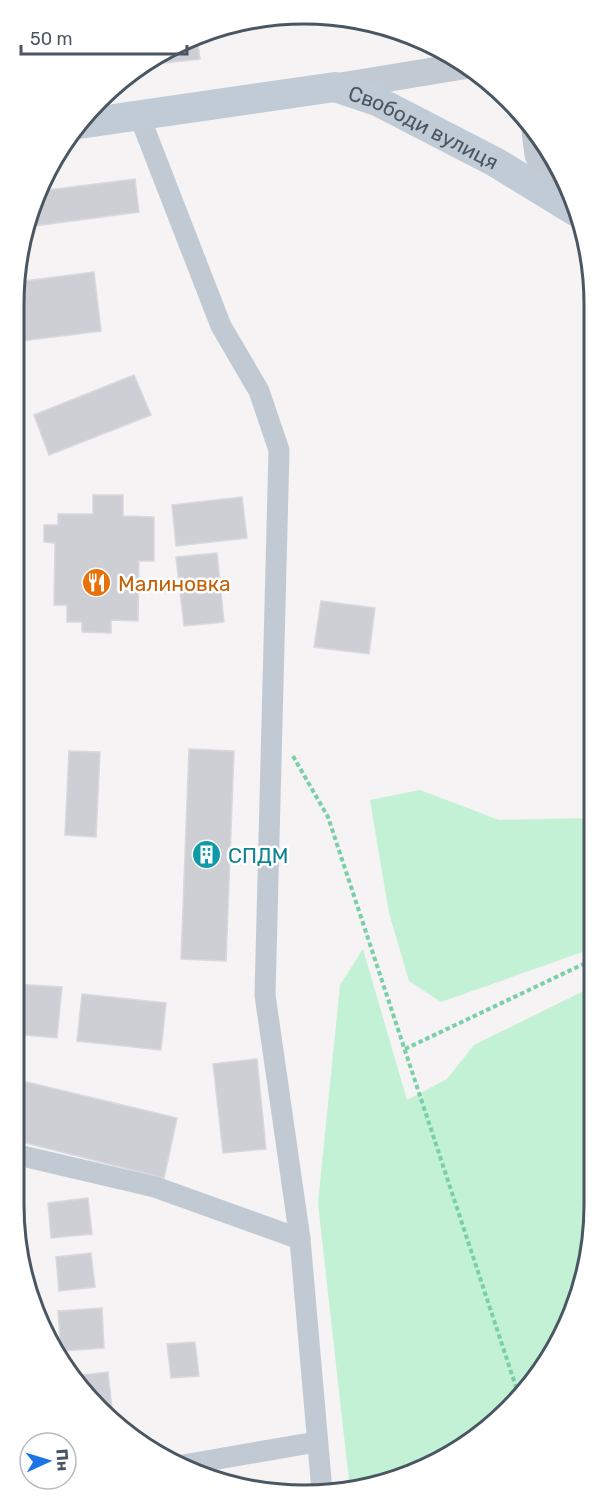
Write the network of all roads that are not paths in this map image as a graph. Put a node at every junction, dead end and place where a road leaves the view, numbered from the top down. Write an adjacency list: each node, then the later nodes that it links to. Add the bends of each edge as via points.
1 (454, 67): 2 (street)
2 (335, 87): 3 (main road, Свободи вулиця); 7 (main road, Свободи вулиця, via 377,101 495,162)
3 (139, 115): 4 (main road, Свободи вулиця); 9 (street, via 221,326 259,391 279,450 265,995)
4 (91, 122)
5 (537, 148): 6 (street)
6 (564, 200)
7 (566, 206)
8 (24, 1156): 9 (street, via 155,1187)
9 (300, 1239): 10 (street)
10 (316, 1442): 11 (street); 12 (street)
11 (195, 1463)
12 (321, 1484)

